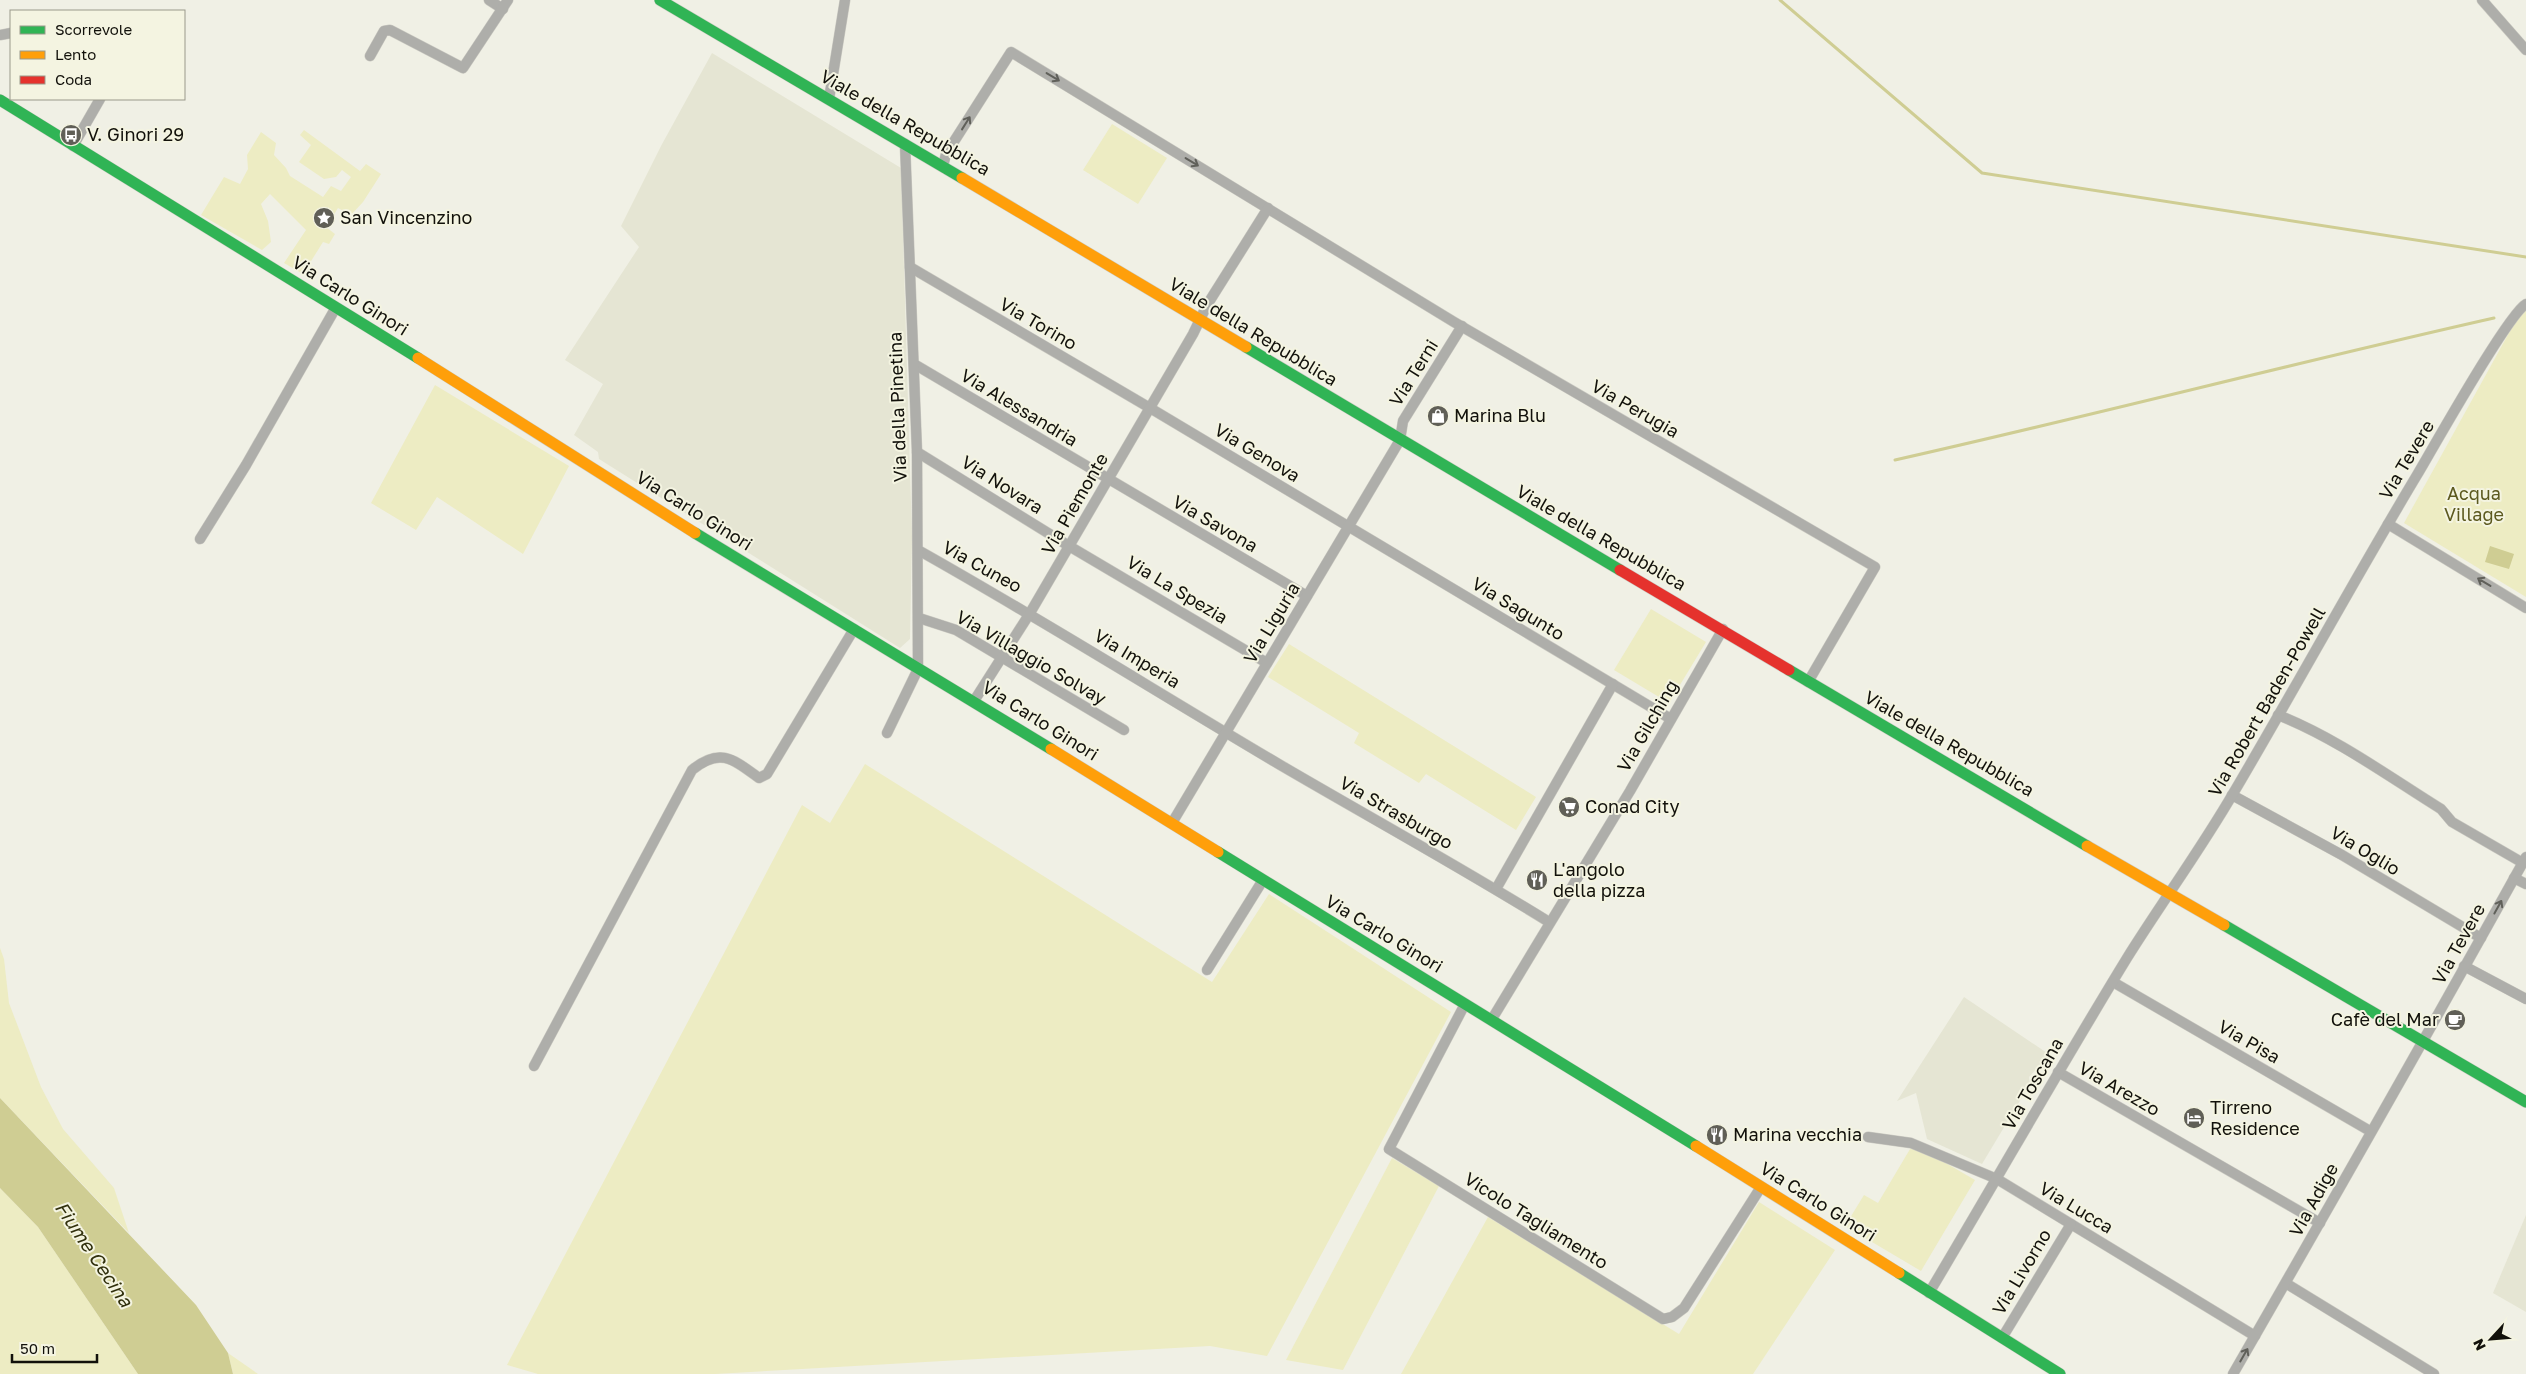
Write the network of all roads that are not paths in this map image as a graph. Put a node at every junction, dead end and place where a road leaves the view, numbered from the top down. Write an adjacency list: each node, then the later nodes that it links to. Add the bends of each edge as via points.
1 (489, 0): 5 (street)
2 (660, 0): 10 (street, Viale della Repubblica)
3 (845, 0): 10 (street)
4 (2482, 0): 6 (street)
5 (506, 4): 7 (street, via 463,68 390,30 379,37)
6 (2526, 50)
7 (370, 56)
8 (0, 100): 12 (street, Via Carlo Ginori)
9 (99, 100): 12 (street)
10 (829, 100): 11 (street, Viale della Repubblica)
11 (905, 144): 13 (street, Viale della Repubblica); 15 (street, Via della Pinetina)
12 (73, 146): 17 (street, Via Carlo Ginori)
13 (943, 166): 14 (street, Via Perugia, one-way to 14, via 946,154 1011,52); 18 (street, Viale della Repubblica)
14 (1268, 208): 18 (street, Via Piemonte); 19 (street, Via Perugia)
15 (910, 268): 20 (street, Via della Pinetina); 21 (street, Via Torino)
16 (2526, 304): 25 (street, Via Tevere, via 2513,317)
17 (335, 308): 27 (street); 34 (street, Via Carlo Ginori)
18 (1200, 321): 21 (street, Via Piemonte); 22 (street, Viale della Repubblica)
19 (1462, 326): 22 (street, Via Terni, via 1403,421); 39 (street, Via Perugia, via 1875,567)
20 (914, 364): 23 (street, Via della Pinetina); 24 (street, Via Alessandria)
21 (1150, 408): 24 (street, Via Piemonte); 26 (street, Via Genova)
22 (1400, 440): 26 (street, Via Liguria); 35 (street, Viale della Repubblica)
23 (917, 452): 28 (street, Via Novara); 29 (street, Via della Pinetina)
24 (1108, 480): 28 (street, Via Piemonte); 30 (street, Via Savona)
25 (2388, 524): 31 (street, Via Tevere, one-way to 25); 42 (street, Via Robert Baden-Powell)
26 (1348, 527): 30 (street, Via Liguria); 40 (street, Via Sagunto)
27 (200, 539)
28 (1069, 546): 32 (street, Via Piemonte); 37 (street, Via La Spezia)
29 (918, 550): 32 (street, Via Cuneo); 33 (street, Via della Pinetina)
30 (1307, 596): 37 (street, Via Liguria)
31 (2526, 608)
32 (1030, 613): 36 (street, Via Piemonte); 46 (street, Via Imperia)
33 (919, 618): 36 (street, Via Villaggio Solvay, via 956,630); 38 (street, Via della Pinetina)
34 (854, 629): 38 (street, Via Carlo Ginori); 64 (street, via 767,774 759,778 732,758 706,759 692,770)
35 (1723, 630): 39 (street, Viale della Repubblica); 43 (street, Via Gilching)
36 (1004, 657): 41 (street, Via Piemonte); 44 (street, Via Villaggio Solvay)
37 (1267, 663): 46 (street, Via Liguria)
38 (918, 669): 41 (street, Via Carlo Ginori); 45 (street)
39 (1808, 682): 54 (street, Viale della Repubblica)
40 (1613, 684): 43 (street, Via Sagunto); 53 (street)
41 (974, 701): 48 (street, Via Carlo Ginori)
42 (2278, 715): 47 (street, Via Robert Baden-Powell); 49 (street, Via Tevere, via 2310,729 2441,809 2452,822)
43 (1671, 719): 55 (street, Via Gilching)
44 (1124, 730)
45 (887, 732)
46 (1226, 732): 48 (street, Via Liguria); 53 (street, Via Strasburgo)
47 (2232, 795): 54 (street, Via Robert Baden-Powell); 56 (street, Via Oglio, via 2342,855)
48 (1172, 823): 51 (street, Via Carlo Ginori)
49 (2524, 860): 50 (street, Via Tevere)
50 (2514, 878): 52 (street); 56 (street, Via Tevere, one-way to 50)
51 (1263, 880): 58 (street); 61 (street, Via Carlo Ginori)
52 (2526, 884)
53 (1496, 889): 55 (street, Via Strasburgo)
54 (2169, 893): 59 (street, Via Toscana); 63 (street, Viale della Repubblica)
55 (1550, 922): 62 (street, Via Gilching)
56 (2481, 938): 57 (street, Via Tevere)
57 (2464, 966): 60 (street); 63 (street, Via Tevere)
58 (1207, 970)
59 (2113, 982): 65 (street, Via Toscana); 67 (street, Via Pisa)
60 (2526, 999)
61 (1466, 1004): 62 (street, Via Carlo Ginori); 70 (street, Vicolo Tagliamento, via 1389,1149 1663,1319 1684,1308)
62 (1492, 1018): 70 (street, Via Carlo Ginori)
63 (2424, 1042): 66 (street, Viale della Repubblica); 67 (street, Via Adige)
64 (534, 1066)
65 (2058, 1072): 69 (street, Via Toscana); 71 (street, Via Arezzo)
66 (2526, 1102)
67 (2370, 1132): 71 (street, Via Adige)
68 (1868, 1137): 69 (street, Via Lucca, via 1911,1143)
69 (1998, 1179): 72 (street, Via Lucca); 74 (street, Via Toscana)
70 (1761, 1186): 74 (street, Via Carlo Ginori)
71 (2320, 1223): 73 (street, Via Adige)
72 (2071, 1224): 75 (street, Via Lucca); 76 (street, Via Livorno)
73 (2286, 1284): 75 (street, Via Adige); 79 (street)
74 (1929, 1292): 76 (street, Via Carlo Ginori)
75 (2255, 1336): 78 (street, Via Adige, one-way to 75)
76 (2002, 1338): 77 (street, Via Carlo Ginori)
77 (2060, 1374)
78 (2233, 1374)
79 (2434, 1374)

